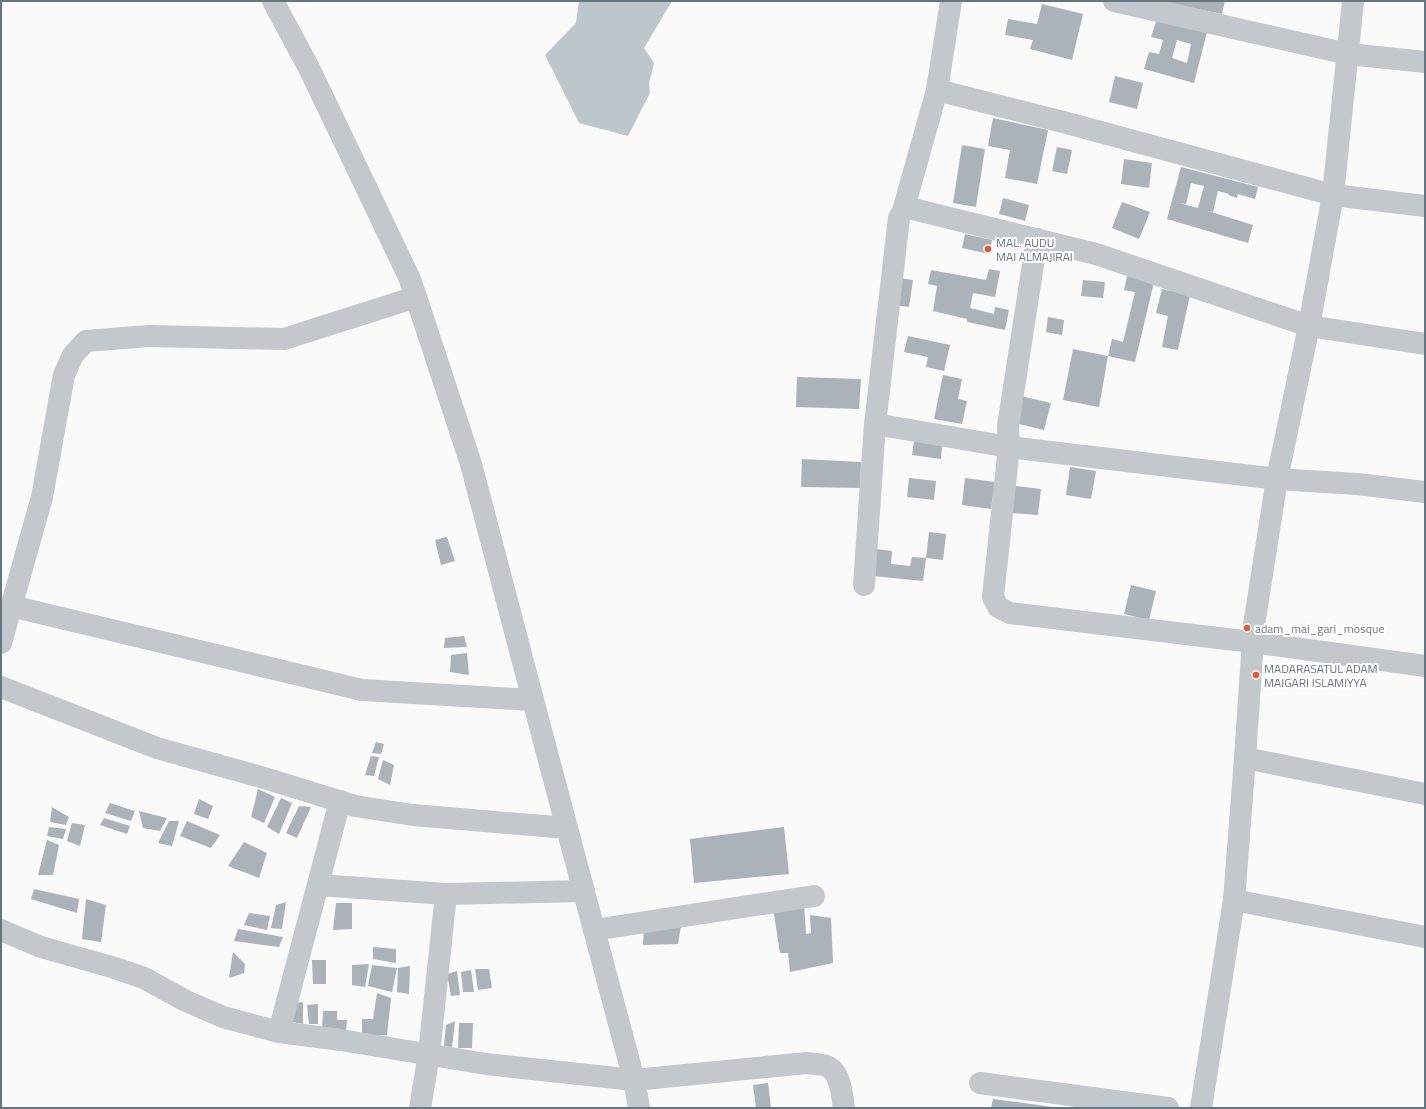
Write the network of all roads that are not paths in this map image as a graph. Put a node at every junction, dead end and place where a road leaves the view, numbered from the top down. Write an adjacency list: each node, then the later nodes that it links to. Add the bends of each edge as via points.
1 (273, 1): 12 (street, via 310,70 409,277)
2 (951, 1): 7 (street)
3 (1114, 1): 5 (street)
4 (1354, 1): 5 (street)
5 (1348, 54): 6 (street); 8 (street)
6 (1425, 62)
7 (937, 90): 8 (street); 10 (street)
8 (1333, 195): 9 (street); 13 (street)
9 (1425, 206)
10 (903, 211): 11 (street, via 908,208 918,210); 15 (street, via 899,218)
11 (1037, 239): 13 (street, via 1096,254); 16 (street, via 1008,426)
12 (416, 297): 20 (street, via 284,339 149,336 86,341 73,355 64,375 42,497); 25 (street, via 471,464)
13 (1309, 326): 14 (street); 17 (street)
14 (1425, 344)
15 (875, 424): 16 (street); 19 (street)
16 (1009, 447): 17 (street); 22 (street, via 993,597 998,607 1010,613)
17 (1277, 479): 18 (street, via 1357,484); 22 (street)
18 (1425, 492)
19 (864, 585)
20 (11, 606): 21 (street); 25 (street, via 362,690)
21 (1, 642)
22 (1252, 642): 23 (street); 26 (street)
23 (1425, 666)
24 (1, 687): 28 (street, via 157,748)
25 (532, 700): 29 (street)
26 (1245, 758): 27 (street); 34 (street)
27 (1425, 794)
28 (340, 801): 29 (street, via 355,806 412,815); 30 (street)
29 (567, 828): 31 (street)
30 (318, 885): 32 (street); 38 (street)
31 (584, 891): 32 (street); 36 (street)
32 (446, 894): 39 (street)
33 (814, 896): 36 (street)
34 (1234, 900): 37 (street); 46 (street)
35 (1, 930): 38 (street, via 41,947 144,978 186,1001 223,1017)
36 (594, 930): 40 (street)
37 (1425, 938)
38 (279, 1032): 39 (street)
39 (429, 1054): 40 (street, via 486,1064); 42 (street)
40 (634, 1080): 43 (street); 44 (street, via 807,1063 834,1070 839,1081)
41 (980, 1083): 45 (street)
42 (420, 1108)
43 (639, 1108)
44 (844, 1108)
45 (1168, 1108)
46 (1201, 1108)

